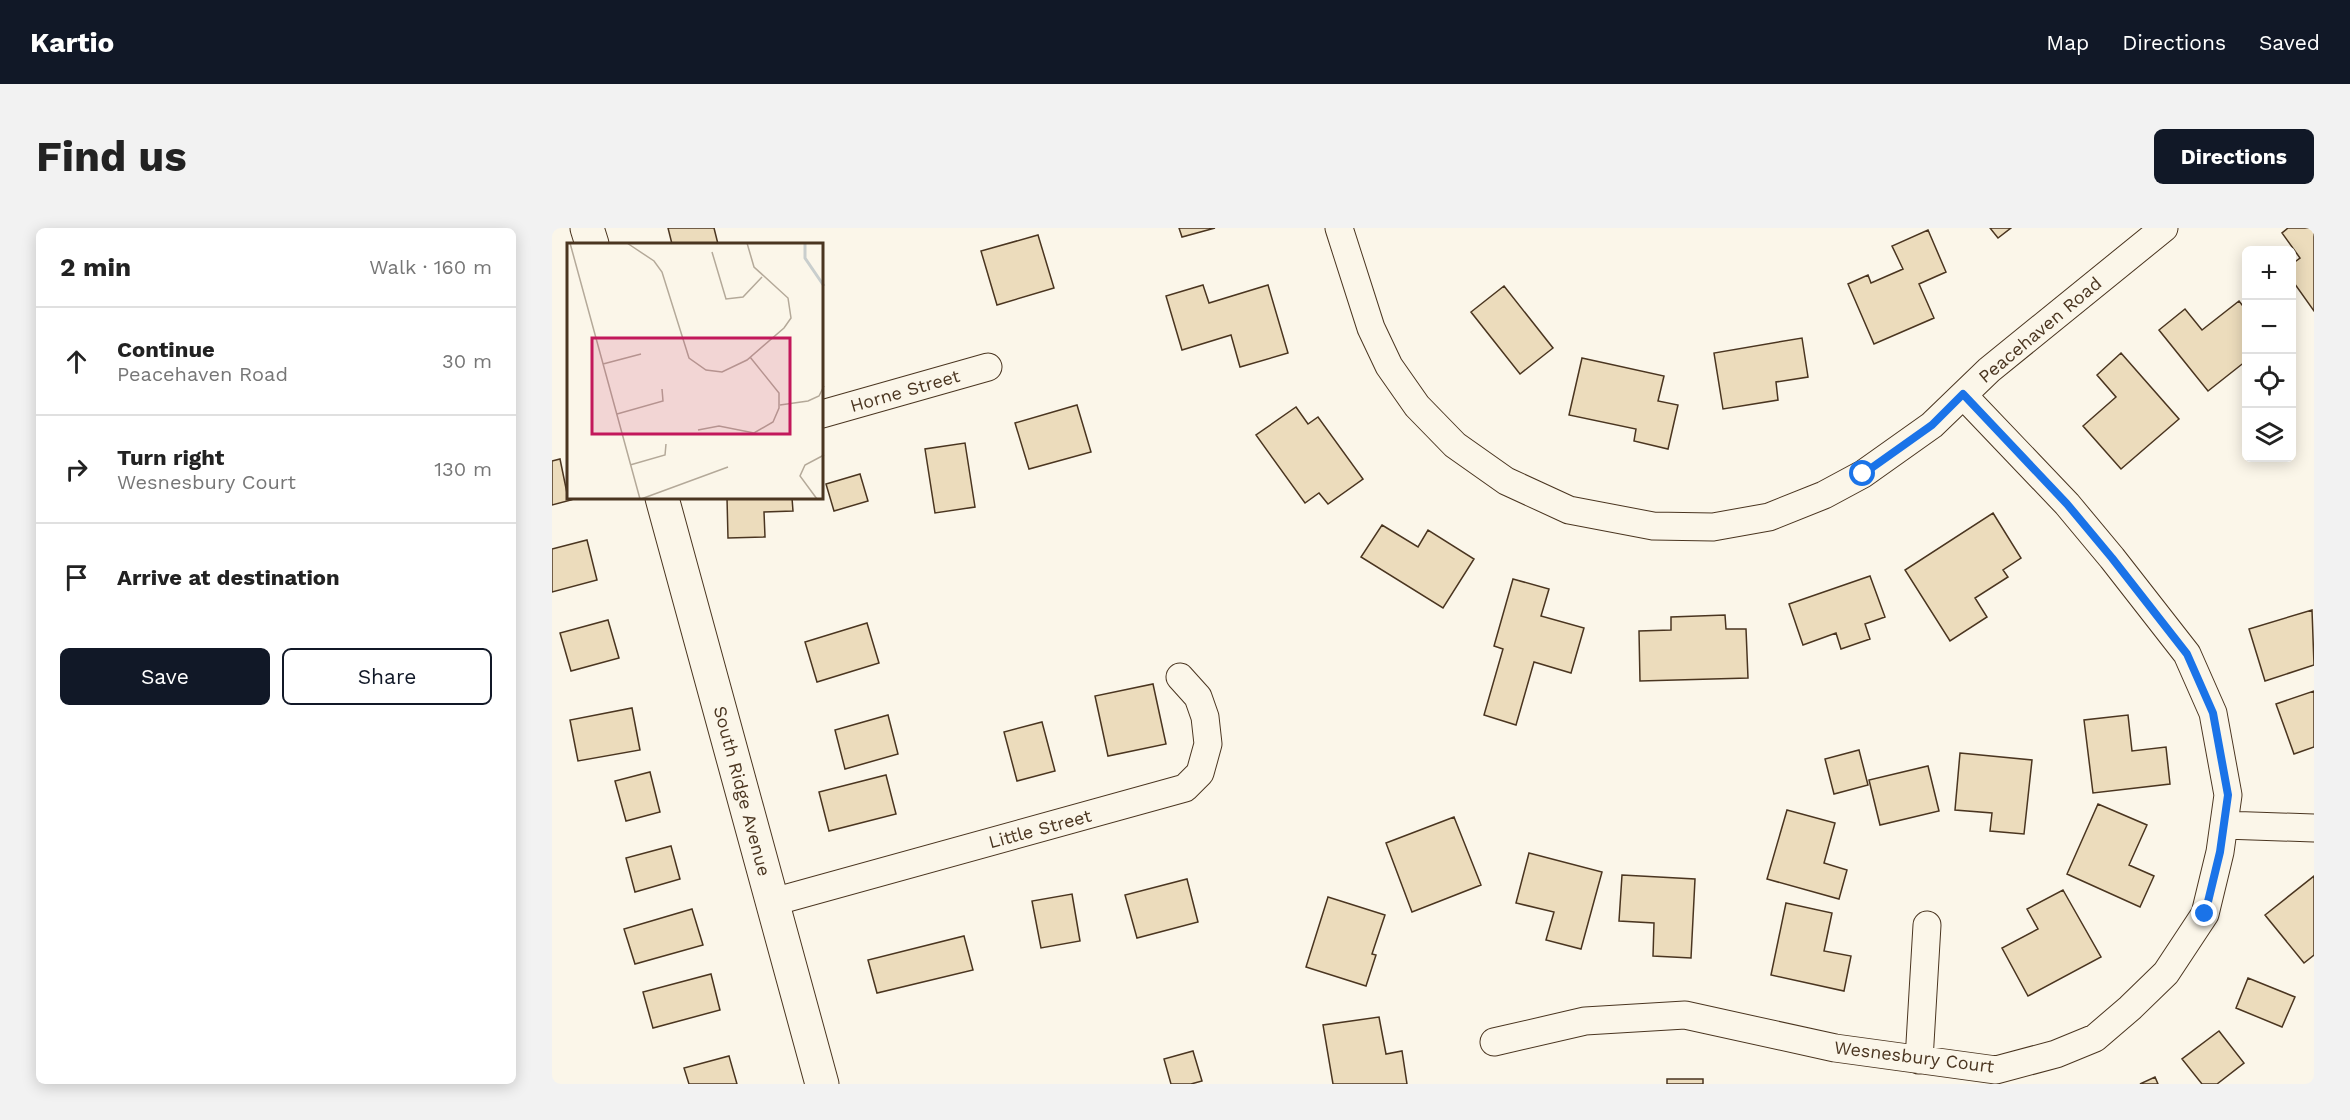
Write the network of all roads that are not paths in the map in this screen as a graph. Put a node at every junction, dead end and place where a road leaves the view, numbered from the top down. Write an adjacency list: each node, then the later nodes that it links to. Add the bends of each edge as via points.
1 (587, 228): 4 (street)
2 (1339, 228): 6 (street, Peacehaven Road, via 1371,328 1389,366 1417,406 1455,445 1506,481 1569,510 1653,526 1713,527 1768,517 1824,495 1863,474 1932,425)
3 (2164, 228): 6 (street, Peacehaven Road)
4 (592, 243)
5 (988, 367): 7 (street, Horne Street)
6 (1963, 394): 10 (street, Wesnesbury Court, via 2074,513 2187,654 2213,713 2228,795)
7 (824, 413)
8 (663, 500): 12 (street, South Ridge Avenue)
9 (1180, 677): 12 (street, Little Street, via 1198,697 1208,744 1200,773 1185,788)
10 (2224, 825): 11 (street); 15 (street, Wesnesbury Court, via 2205,914 2166,973 2095,1038 2056,1054 1996,1070)
11 (2314, 828)
12 (773, 902): 16 (street, South Ridge Avenue)
13 (1927, 925): 15 (street)
14 (1494, 1042): 15 (street, Wesnesbury Court, via 1585,1021 1685,1015 1835,1048)
15 (1919, 1060)
16 (822, 1084)

